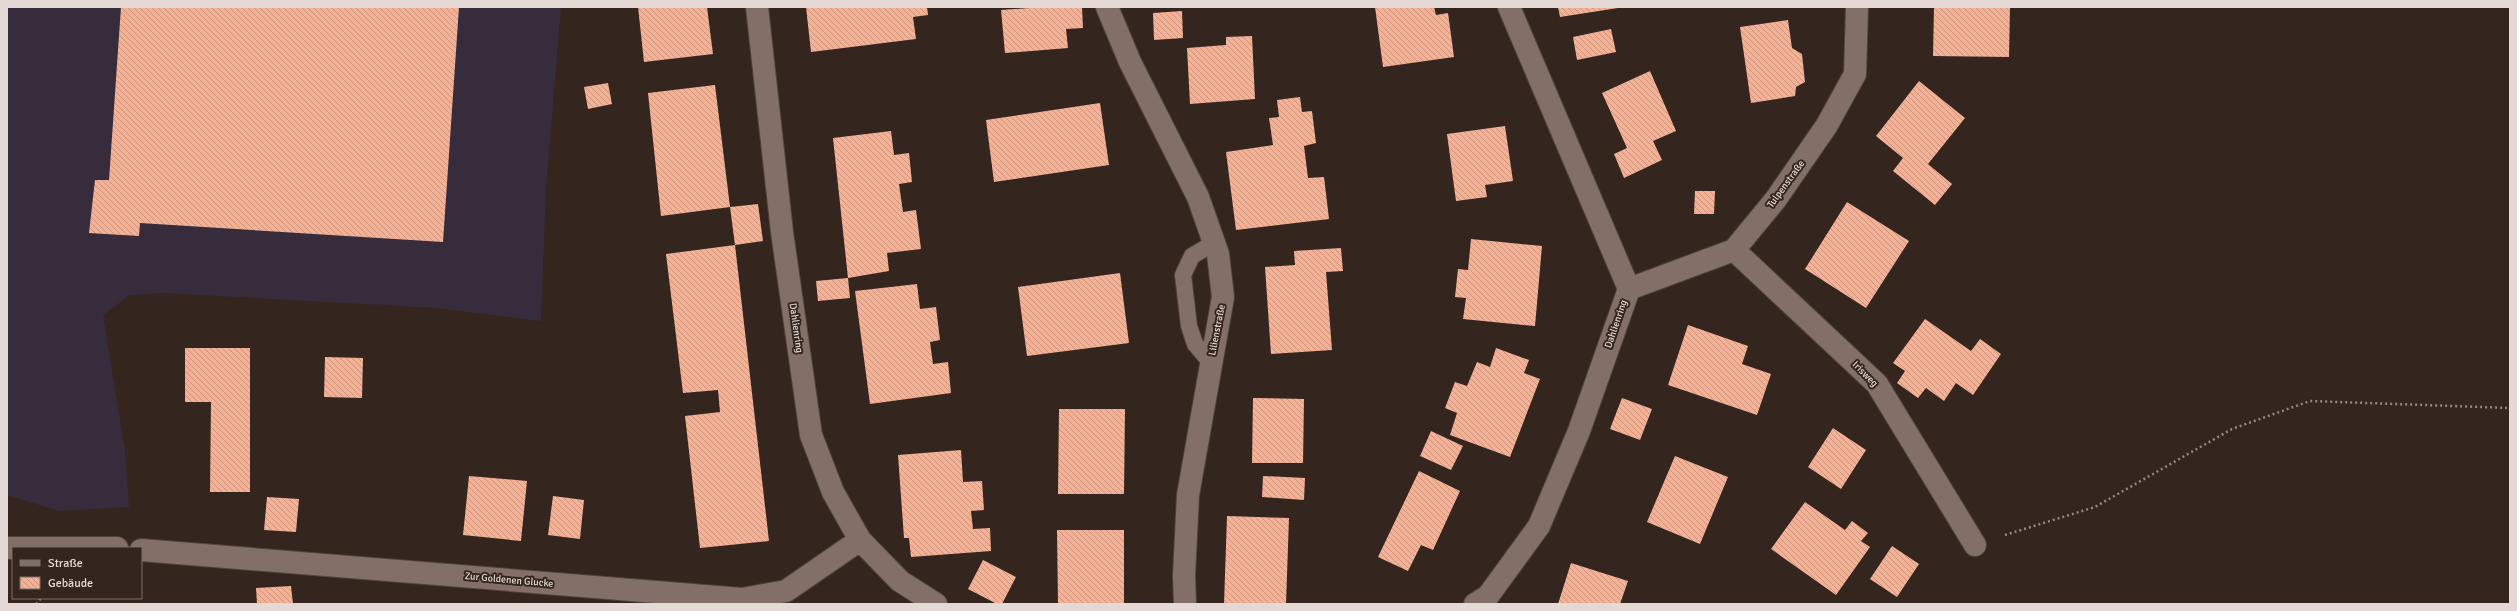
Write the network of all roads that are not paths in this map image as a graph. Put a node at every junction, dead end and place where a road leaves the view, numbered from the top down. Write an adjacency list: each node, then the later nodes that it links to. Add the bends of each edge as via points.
1 (757, 7): 9 (street, Dahlienring, via 782,232 811,435 833,492)
2 (1106, 7): 5 (street, Lilienstraße, via 1130,62 1198,197)
3 (1509, 7): 7 (street, Dahlienring)
4 (1857, 7): 6 (street, Tulpenstraße, via 1855,74 1823,131 1776,199)
5 (1214, 242): 8 (street, Lilienstraße, via 1218,254 1223,297); 8 (lane, via 1192,256 1183,275 1184,298 1191,332 1195,344)
6 (1734, 250): 7 (street); 10 (street, Irisweg, via 1877,384)
7 (1628, 289): 14 (street, Dahlienring, via 1579,431 1539,526 1488,596)
8 (1211, 363): 13 (street, Lilienstraße, via 1188,495)
9 (860, 540): 11 (street, Zur Goldenen Glucke, via 786,591 742,599); 12 (street, Dahlienring, via 900,581)
10 (1974, 545)
11 (142, 550)
12 (936, 604)
13 (1185, 604)
14 (1475, 604)

